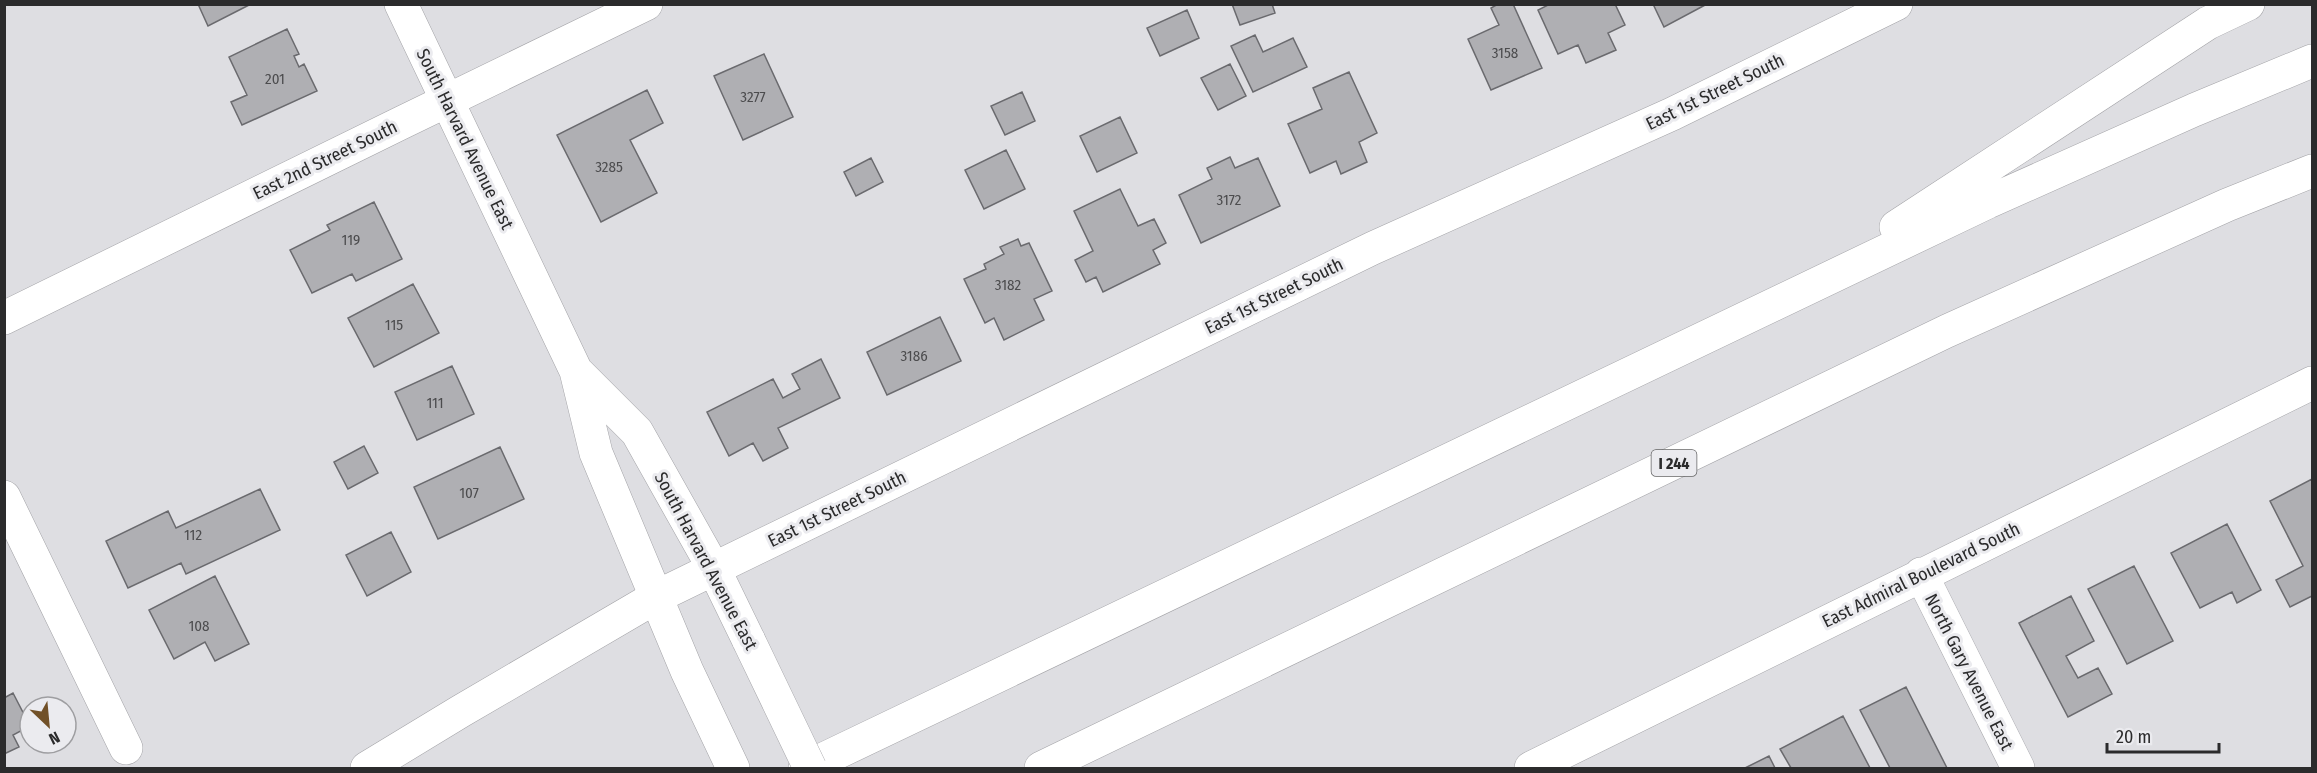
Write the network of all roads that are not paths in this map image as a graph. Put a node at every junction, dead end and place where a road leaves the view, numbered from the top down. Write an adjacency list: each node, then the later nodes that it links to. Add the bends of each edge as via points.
1 (401, 4): 6 (main road, South Harvard Avenue East)
2 (646, 4): 6 (main road, East 2nd Street South)
3 (1896, 4): 13 (main road, East 1st Street South, via 1672,114 1373,248)
4 (2248, 4): 8 (main road, via 2208,23)
5 (2313, 61): 8 (main road, via 1988,202)
6 (447, 100): 9 (main road, East 2nd Street South); 10 (main road, South Harvard Avenue East)
7 (2313, 171): 21 (main road, I 244, via 2227,205 1947,331)
8 (1782, 302): 19 (main road)
9 (4, 318)
10 (576, 371): 13 (main road, South Harvard Avenue East, via 637,432); 15 (main road, South Harvard Avenue East, via 596,453)
11 (2313, 383): 14 (main road, East Admiral Boulevard South)
12 (4, 496): 16 (main road)
13 (714, 569): 15 (main road, East 1st Street South); 20 (main road, South Harvard Avenue East, bridge)
14 (1921, 574): 22 (main road, East Admiral Boulevard South); 23 (main road, North Gary Avenue East)
15 (657, 597): 17 (main road, East 1st Street South); 18 (main road, South Harvard Avenue East)
16 (126, 748)
17 (367, 768)
18 (733, 768)
19 (805, 768)
20 (810, 768)
21 (1041, 768)
22 (1530, 768)
23 (2018, 768)

